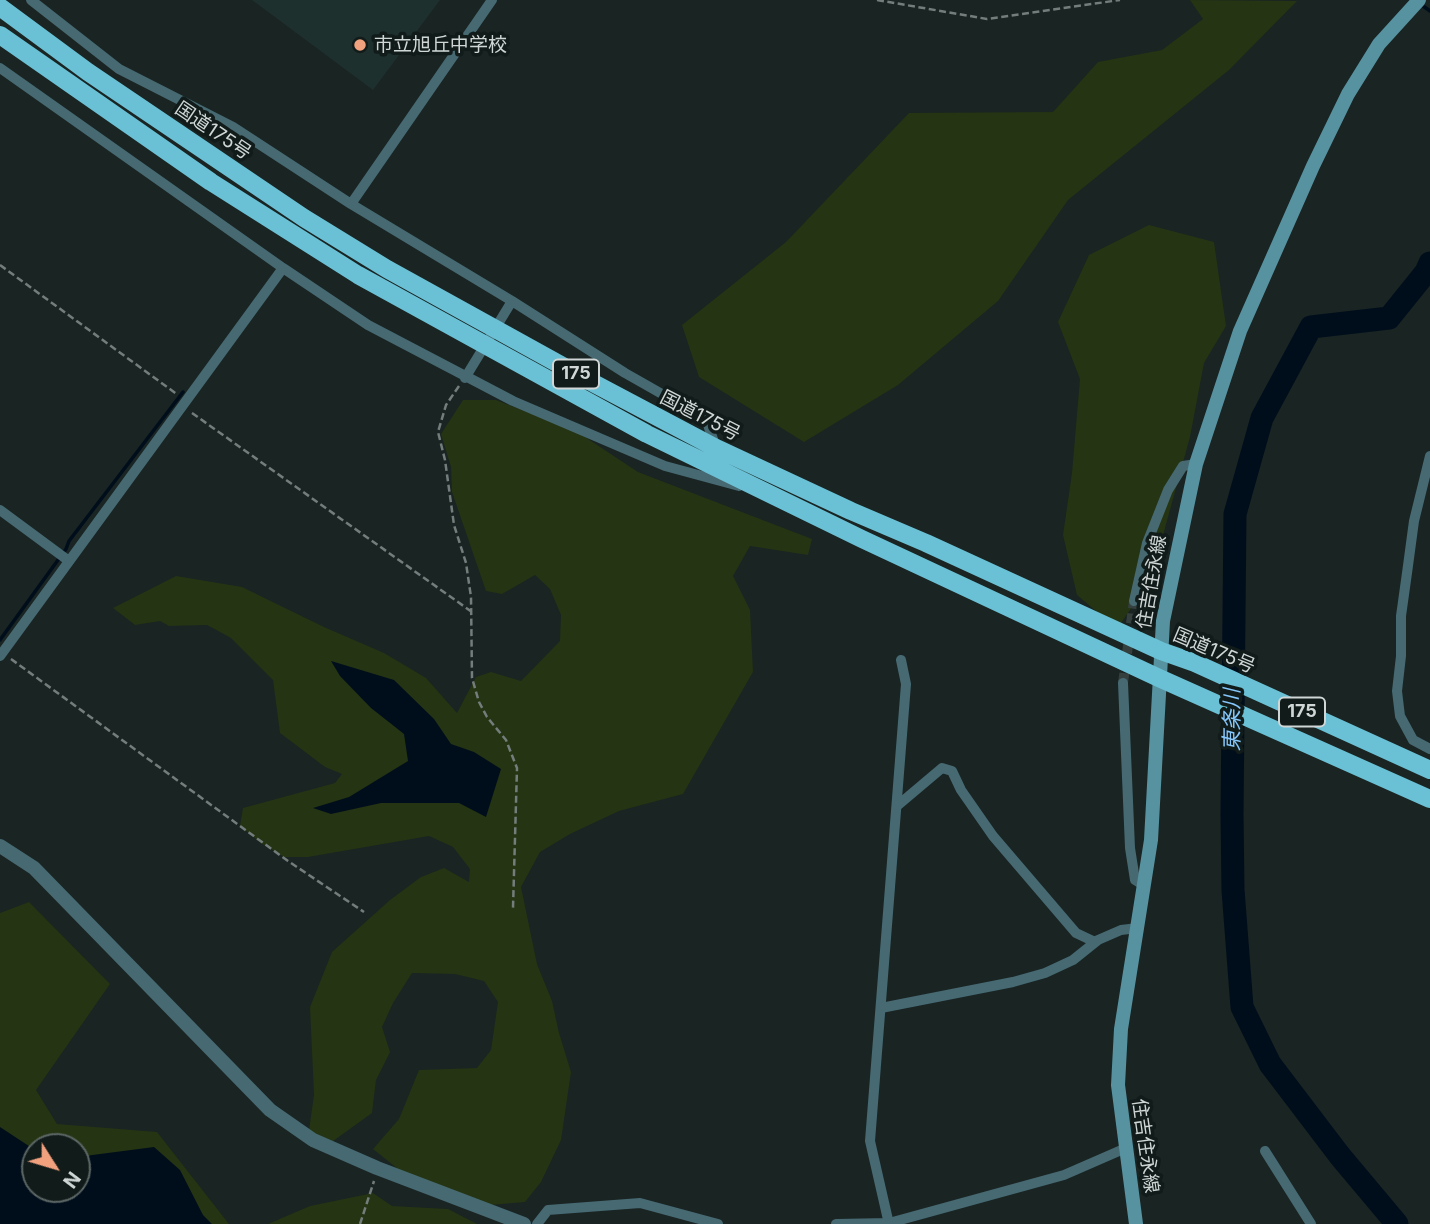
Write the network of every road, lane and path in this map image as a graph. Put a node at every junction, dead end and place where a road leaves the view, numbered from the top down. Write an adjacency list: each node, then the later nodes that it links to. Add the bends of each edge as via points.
1 (31, 0): 9 (street, via 119,69 233,127)
2 (492, 0): 9 (street)
3 (877, 0): 4 (path, via 987,19)
4 (1120, 0)
5 (1419, 0): 17 (main road, 住吉住永線, via 1379,44 1319,154 1240,331)
6 (0, 8): 15 (highway, 国道175号 / 175, via 316,226 472,318)
7 (0, 35): 18 (highway, 国道175号 / 175, via 211,182 358,275 636,428)
8 (0, 68): 11 (street)
9 (351, 204): 12 (street)
10 (0, 265): 14 (path)
11 (283, 268): 13 (street, via 368,325); 14 (street)
12 (512, 301): 13 (street); 15 (street, via 706,419)
13 (468, 373): 18 (street, via 513,401 665,466); 22 (path, via 446,405 438,432 454,525 467,563)
14 (184, 403): 20 (street); 22 (path)
15 (716, 449): 23 (highway, 国道175号 / 175)
16 (1430, 456): 28 (street, via 1401,616 1396,691 1400,716 1413,740)
17 (1196, 464): 21 (street, via 1184,466 1168,490 1147,543); 23 (main road, 住吉住永線, via 1163,621)
18 (778, 497): 26 (highway, 国道175号 / 175)
19 (0, 510): 20 (street)
20 (69, 561): 24 (street)
21 (1134, 601)
22 (472, 612): 34 (path, via 471,678 479,702 506,740 517,768)
23 (1161, 651): 26 (main road, 住吉住永線); 29 (highway, 国道175号 / 175)
24 (1, 654): 35 (path)
25 (901, 660): 31 (street, via 906,684)
26 (1159, 678): 30 (highway, 国道175号 / 175); 33 (main road, 住吉住永線, via 1152,840)
27 (1123, 683): 33 (street, via 1130,848 1135,880)
28 (1430, 749)
29 (1430, 770)
30 (1430, 799)
31 (897, 806): 37 (street, via 942,768 952,771 993,836 1076,933); 38 (street)
32 (0, 846): 41 (street, via 34,868 270,1110 313,1140)
33 (1145, 886): 36 (main road, 住吉住永線)
34 (513, 908)
35 (364, 912)
36 (1138, 928): 37 (street); 39 (main road, 住吉住永線, via 1118,1074)
37 (1095, 942): 38 (street, via 1073,960 1013,982)
38 (881, 1008): 42 (street, via 870,1141)
39 (1126, 1148): 42 (street, via 1064,1175); 48 (main road, 住吉住永線)
40 (1265, 1152): 49 (street)
41 (377, 1168): 43 (path); 44 (street)
42 (889, 1223): 47 (street)
43 (360, 1224)
44 (524, 1224)
45 (537, 1224): 46 (street, via 548,1210 640,1203)
46 (718, 1224)
47 (836, 1224)
48 (1136, 1224)
49 (1311, 1224)

